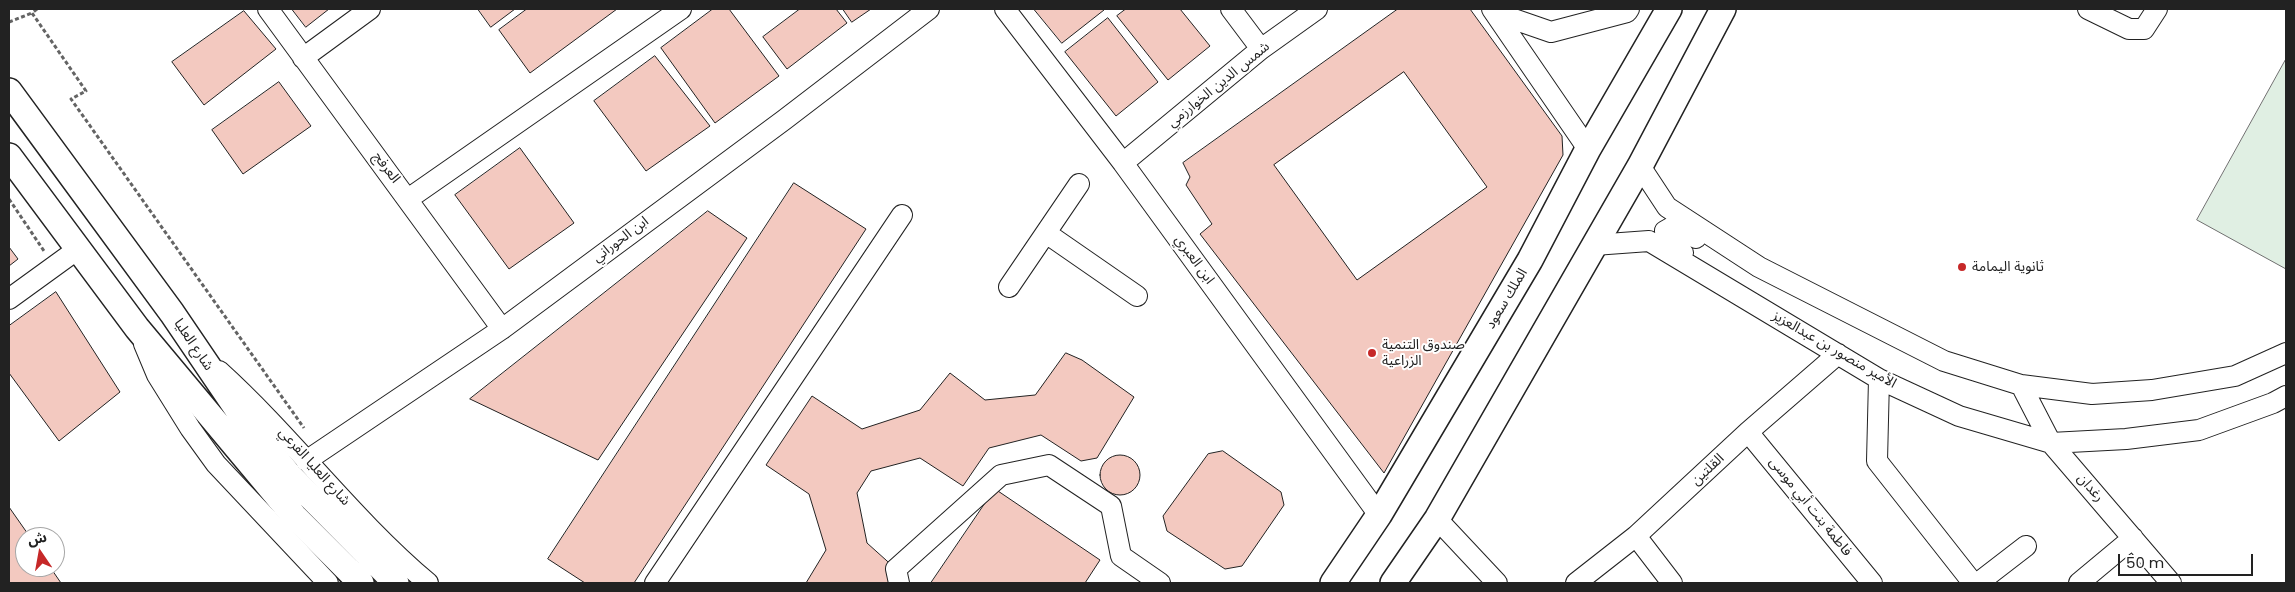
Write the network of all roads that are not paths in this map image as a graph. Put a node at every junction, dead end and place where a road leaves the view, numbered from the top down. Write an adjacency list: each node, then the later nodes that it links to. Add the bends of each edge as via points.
1 (268, 9): 15 (street, العرفج)
2 (370, 9): 15 (street)
3 (681, 9): 22 (street)
4 (928, 9): 33 (street, ابن الحوراني)
5 (1005, 9): 19 (street, ابن العبري)
6 (1231, 9): 14 (street)
7 (1317, 9): 14 (street, شمس الدين الخوارزمي)
8 (1628, 9): 12 (street, via 1627,12 1551,32)
9 (1669, 9): 17 (main road, الملك سعود)
10 (1723, 9): 20 (main road)
11 (2157, 9): 13 (street, via 2144,29 2129,28)
12 (1494, 11): 17 (street)
13 (2096, 11)
14 (1261, 49): 19 (street, شمس الدين الخوارزمي)
15 (303, 58): 22 (street, العرفج)
16 (9, 91): 34 (main road, شارع العليا)
17 (1588, 149): 43 (main road, الملك سعود, via 1530,260)
18 (9, 156): 26 (main road)
19 (1123, 163): 43 (street, ابن العبري)
20 (1640, 166): 25 (main road); 27 (street, via 1667,207)
21 (1079, 184): 24 (street)
22 (408, 199): 33 (street, العرفج)
23 (902, 215): 52 (street)
24 (1046, 233): 29 (street); 30 (street)
25 (1594, 245): 28 (street, الأمير منصور بن عبدالعزيز, via 1649,241); 44 (main road)
26 (78, 249): 31 (street); 32 (main road)
27 (1759, 267): 28 (street, via 1672,227 1665,231 1666,238); 38 (street, via 1944,361)
28 (1714, 280): 36 (street, الأمير منصور بن عبدالعزيز)
29 (1009, 287)
30 (1137, 296)
31 (9, 300)
32 (137, 328): 48 (street, via 157,375 216,464); 49 (main road, via 294,516)
33 (502, 329): 42 (street, ابن الحوراني)
34 (198, 352): 42 (street, شارع العليا الفرعي); 50 (main road, شارع العليا, via 248,425 289,475)
35 (2286, 353): 38 (street, via 2235,376 2152,390 2092,394)
36 (1838, 354): 37 (street, الأمير منصور بن عبدالعزيز); 40 (street, القلتين)
37 (1880, 379): 41 (street, الأمير منصور بن عبدالعزيز, via 1959,416); 61 (street, via 1877,462)
38 (2021, 385): 41 (street, رغدان)
39 (2286, 396): 41 (street, الأمير منصور بن عبدالعزيز, via 2199,430 2126,439)
40 (1748, 432): 45 (street, القلتين); 60 (street, فاطمة بنت أبي موسى)
41 (2051, 443): 46 (street, رغدان)
42 (313, 456): 51 (street, شارع العليا الفرعي, via 408,567)
43 (1379, 515): 55 (main road, الملك سعود)
44 (1436, 519): 56 (main road); 57 (street)
45 (1636, 536): 58 (street, القلتين); 59 (street)
46 (2133, 538): 63 (street); 64 (street, رغدان)
47 (2026, 546): 62 (street)
48 (328, 583)
49 (362, 583)
50 (396, 583)
51 (428, 583)
52 (655, 583)
53 (899, 583): 54 (street, via 896,569 1001,475 1049,465 1111,506 1121,556)
54 (1160, 583)
55 (1334, 583)
56 (1393, 583)
57 (1498, 583)
58 (1576, 583)
59 (1672, 583)
60 (1872, 583)
61 (1974, 583)
62 (1978, 583)
63 (2079, 583)
64 (2171, 583)

